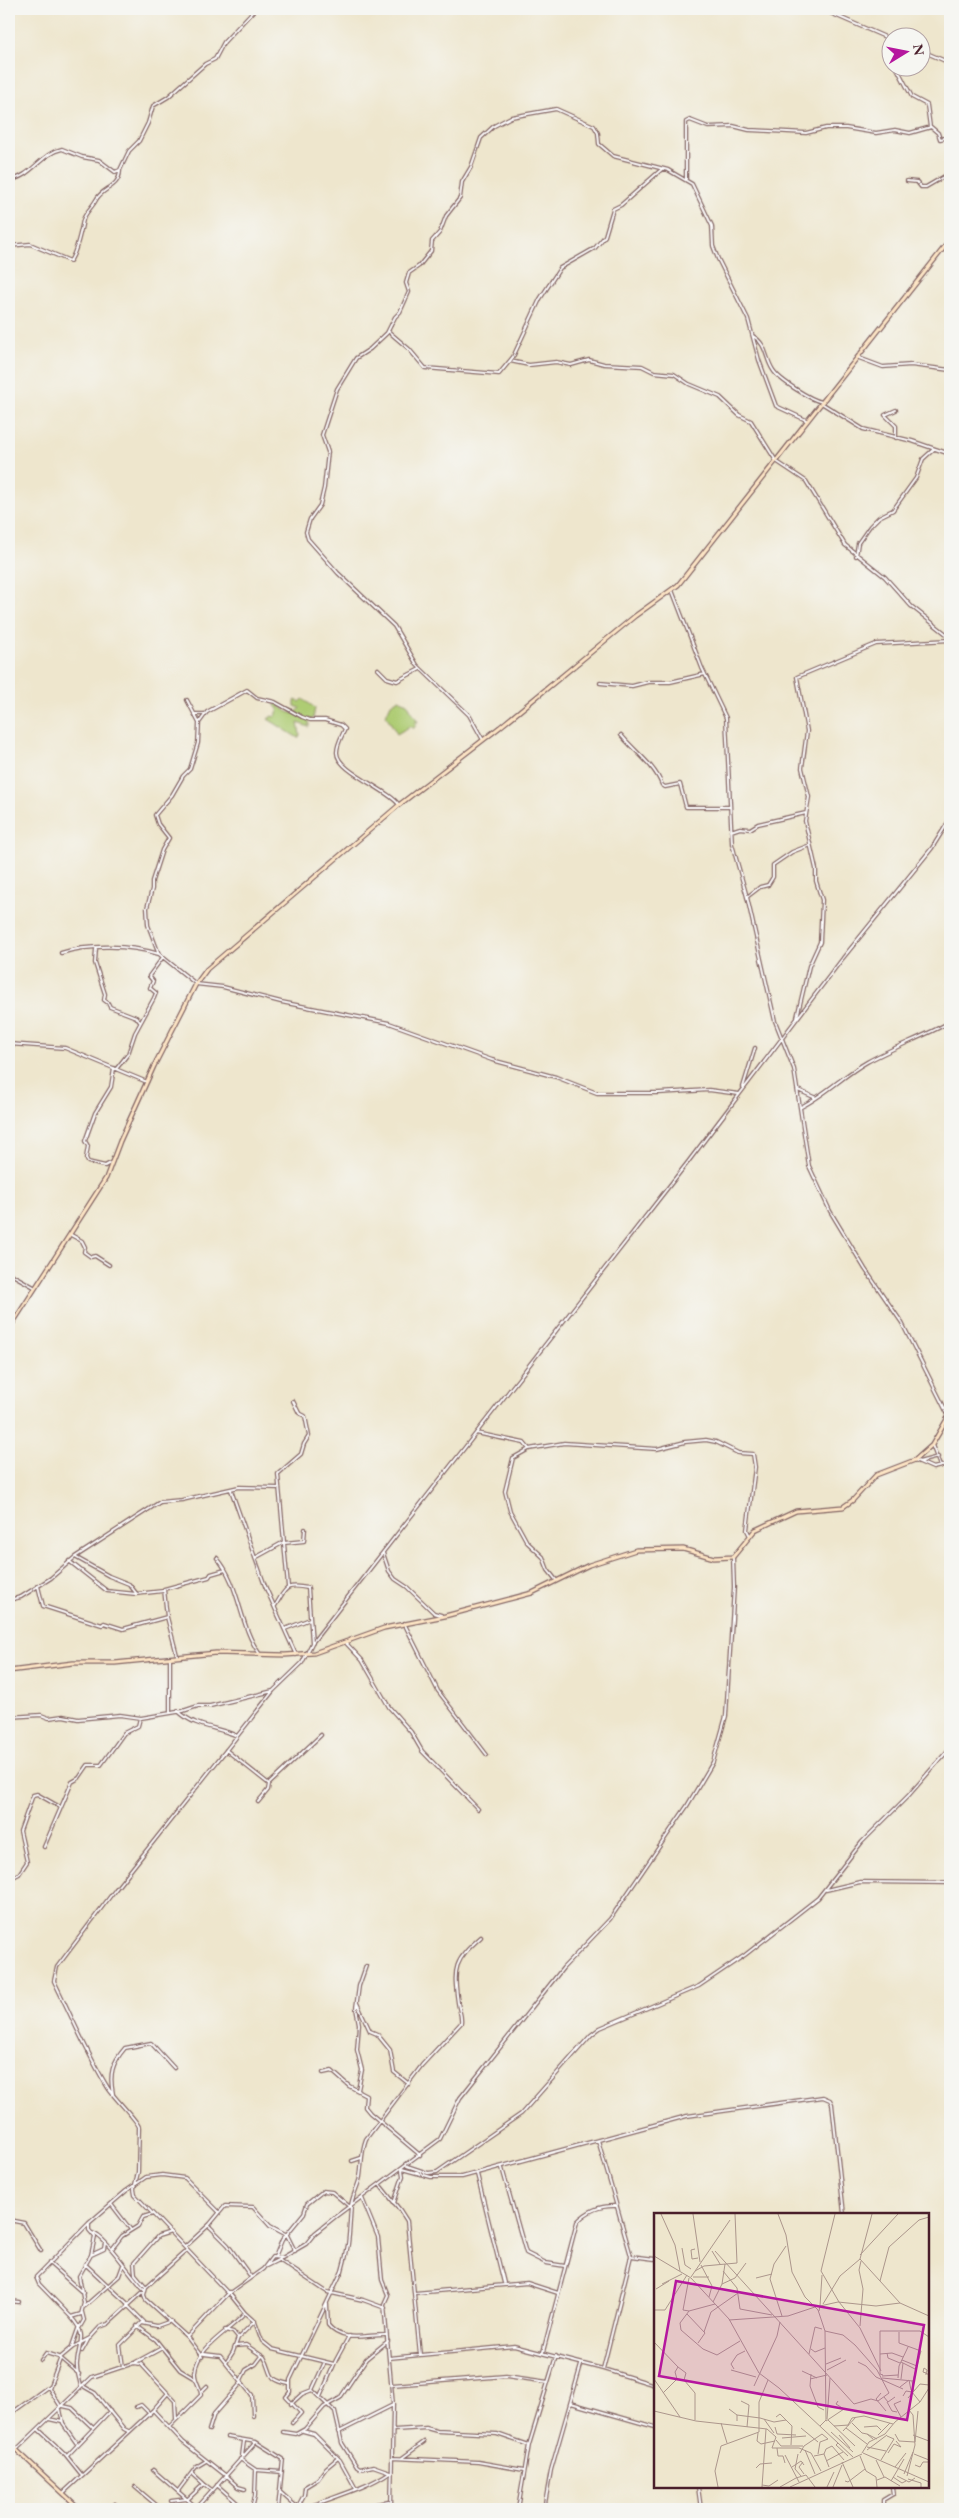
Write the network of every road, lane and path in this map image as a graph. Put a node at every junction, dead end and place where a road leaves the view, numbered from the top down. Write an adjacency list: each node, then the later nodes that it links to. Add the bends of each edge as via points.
1 (255, 9): 10 (street, via 224,42 215,59 152,106 149,120)
2 (821, 9): 3 (street)
3 (882, 36)
4 (932, 55): 5 (street)
5 (950, 63)
6 (902, 78): 7 (street, via 912,97 927,105)
7 (931, 127): 8 (street, via 940,139); 12 (street, via 910,133 894,130 876,133 846,128 806,133 733,126 708,127 690,120 686,122 685,130)
8 (950, 137)
9 (662, 169): 12 (street); 17 (street, via 613,156 599,144 594,126 556,109 510,118 494,126 481,138 476,156 462,182 460,198 432,241 431,251 409,273 406,282 409,290); 20 (street, via 613,209 606,235 598,246 560,268 540,299)
10 (120, 171): 13 (street, via 114,171 99,160 62,149 48,154 24,175); 16 (street, via 113,186 101,193 84,217 70,261 30,244)
11 (950, 173): 14 (street, via 926,188 917,182)
12 (686, 179): 18 (street, via 692,184 710,220 715,252)
13 (9, 180)
14 (907, 181)
15 (950, 240): 19 (main road)
16 (9, 246)
17 (388, 330): 20 (street, via 424,368 494,375 499,374); 34 (street, via 352,363 336,392 322,435 328,452 324,488 320,505 306,532 308,539 338,573 394,626)
18 (753, 336): 22 (street, via 766,350 771,367 777,374); 26 (street, via 776,406)
19 (859, 358): 21 (street, via 884,368 911,365); 23 (main road)
20 (510, 361): 30 (street, via 529,364 556,362 571,366 592,360 604,364 642,366 654,372 674,374 720,397 739,415 751,421)
21 (950, 370)
22 (818, 401): 23 (street); 24 (street)
23 (823, 403): 24 (main road); 27 (street, via 863,429)
24 (818, 409): 26 (main road)
25 (896, 410): 27 (street, via 885,415 896,426)
26 (808, 422): 30 (main road)
27 (896, 438): 28 (street)
28 (934, 449): 29 (street); 31 (street, via 923,459 916,478 893,510 878,517 870,526 858,543)
29 (950, 454)
30 (776, 461): 31 (street, via 806,481 842,541); 32 (main road, via 689,573)
31 (856, 556): 33 (street, via 875,568 911,606)
32 (672, 590): 38 (street); 45 (main road)
33 (950, 639): 48 (street, via 876,644 797,676 807,729 802,768 809,797)
34 (417, 665): 35 (street); 37 (street)
35 (420, 669): 37 (street); 45 (street, via 469,714)
36 (378, 670): 37 (street, via 397,681)
37 (415, 671)
38 (705, 674): 39 (street, via 632,686); 47 (street, via 726,718)
39 (600, 683)
40 (187, 700): 41 (street)
41 (195, 714): 42 (street); 43 (street)
42 (205, 714): 43 (street); 46 (street, via 247,690 257,698 275,702 310,720 341,725 345,729 338,756 354,774)
43 (199, 723): 57 (street, via 199,740 191,768 155,814 158,824 169,837 155,868 147,908 150,935)
44 (621, 735): 47 (street, via 645,758 662,785 680,784 686,806)
45 (483, 740): 46 (main road)
46 (399, 804): 59 (main road, via 214,962)
47 (730, 807): 52 (street)
48 (806, 813): 49 (street); 51 (street)
49 (798, 816): 51 (street); 52 (street)
50 (950, 819): 60 (street, via 932,848)
51 (805, 821): 53 (street)
52 (731, 832): 54 (street)
53 (810, 844): 54 (street, via 773,865 773,876 768,885); 60 (street, via 815,879 822,894 821,937 807,974)
54 (747, 897): 63 (street, via 775,1021)
55 (96, 949): 56 (street, via 78,948); 57 (street, via 120,947); 61 (street, via 95,963 104,1000 110,1007 136,1017)
56 (61, 953)
57 (159, 954): 58 (street)
58 (163, 957): 59 (street); 61 (street, via 149,976 153,981 150,989 156,995)
59 (196, 984): 67 (main road); 70 (street, via 389,1023 597,1093 709,1090)
60 (797, 1019): 63 (street)
61 (140, 1022): 66 (street, via 128,1054)
62 (950, 1022): 71 (street, via 868,1061)
63 (783, 1038): 68 (street); 69 (street)
64 (9, 1044): 66 (street, via 65,1048)
65 (755, 1048): 68 (street)
66 (116, 1068): 67 (street); 73 (street, via 112,1084 95,1113 85,1140 88,1162 105,1166)
67 (147, 1082): 73 (main road)
68 (742, 1090): 70 (street)
69 (798, 1090): 71 (street); 72 (street)
70 (739, 1094): 83 (street)
71 (816, 1098): 72 (street)
72 (801, 1107): 82 (street, via 808,1162 822,1197 865,1270 902,1323)
73 (113, 1160): 74 (main road, via 103,1184)
74 (71, 1235): 75 (street, via 82,1241 84,1252); 78 (main road)
75 (109, 1265)
76 (9, 1273): 79 (street)
77 (38, 1276): 78 (street)
78 (38, 1283): 79 (main road)
79 (34, 1289): 80 (main road)
80 (9, 1329)
81 (293, 1401): 90 (street, via 305,1416 309,1436 301,1454 278,1472)
82 (950, 1417): 84 (main road)
83 (476, 1433): 85 (street, via 524,1443); 95 (street)
84 (932, 1445): 86 (street); 87 (main road)
85 (529, 1449): 93 (street, via 564,1443 657,1449 691,1441 711,1441 738,1453 753,1454 755,1467 747,1530); 102 (street, via 513,1458 505,1495 527,1542 541,1554)
86 (938, 1457): 87 (street); 89 (street)
87 (917, 1461): 89 (street, via 932,1468); 93 (main road, via 876,1475 843,1507 796,1511 755,1530)
88 (950, 1464): 89 (street)
89 (940, 1467)
90 (279, 1488): 91 (street); 94 (street)
91 (231, 1489): 96 (street, via 160,1502); 99 (street)
92 (304, 1530): 94 (street, via 304,1541)
93 (750, 1536): 97 (main road)
94 (284, 1543): 99 (street); 104 (street)
95 (383, 1553): 109 (street, via 395,1579 434,1613); 115 (street)
96 (75, 1557): 100 (street); 106 (street, via 130,1584)
97 (733, 1557): 102 (main road, via 714,1558 683,1549 646,1548 599,1561); 150 (street, via 728,1698 722,1736 710,1769 615,1912 563,1968 460,2098 440,2139)
98 (217, 1558): 101 (street)
99 (255, 1558): 108 (street)
100 (69, 1561): 103 (street); 106 (street, via 107,1591)
101 (225, 1570): 105 (street, via 166,1587); 116 (street)
102 (559, 1581): 109 (main road, via 532,1593)
103 (38, 1586): 107 (street, via 21,1597); 110 (street, via 44,1606 102,1625 123,1629)
104 (288, 1587): 108 (street); 111 (street, via 308,1589)
105 (163, 1591): 106 (street); 110 (street)
106 (136, 1594)
107 (9, 1600)
108 (274, 1606): 113 (street)
109 (444, 1616): 112 (main road)
110 (167, 1617): 120 (street)
111 (310, 1619): 113 (street); 115 (street)
112 (404, 1623): 114 (main road); 131 (street, via 438,1691)
113 (285, 1629): 118 (street)
114 (345, 1642): 117 (main road, via 324,1651); 135 (street, via 362,1660 387,1703 407,1726 422,1751)
115 (312, 1643): 117 (street)
116 (259, 1654): 118 (main road); 120 (main road, via 216,1653)
117 (305, 1654): 118 (main road); 122 (street, via 302,1663)
118 (296, 1655)
119 (170, 1658): 120 (main road); 121 (main road, via 76,1662); 124 (street)
120 (178, 1658)
121 (9, 1671)
122 (274, 1691): 123 (street); 128 (street)
123 (178, 1712): 124 (street); 128 (street, via 208,1729 225,1731)
124 (170, 1713): 126 (street)
125 (9, 1717): 126 (street, via 41,1715 78,1719 120,1715)
126 (140, 1718): 134 (street, via 138,1726 124,1733 101,1765 86,1767 70,1786)
127 (321, 1735): 132 (street)
128 (237, 1737): 130 (street)
129 (950, 1748): 139 (street, via 862,1842)
130 (226, 1750): 132 (street); 147 (street, via 56,1969 54,1981 70,2010 79,2037)
131 (487, 1755)
132 (269, 1784): 133 (street)
133 (258, 1802)
134 (60, 1807): 136 (street); 137 (street, via 37,1794 33,1795 20,1831 27,1862 19,1874)
135 (478, 1809)
136 (44, 1846)
137 (9, 1878)
138 (950, 1883): 139 (street, via 860,1882)
139 (826, 1891): 153 (street, via 745,1955 699,1986 600,2028 521,2114 443,2168 432,2174)
140 (481, 1937): 145 (street, via 462,1954 457,1964 456,1990 461,2023)
141 (366, 1966): 142 (street, via 358,1986)
142 (358, 2003): 145 (street, via 370,2032 377,2034 390,2050 394,2072); 146 (street, via 358,2050 362,2070)
143 (174, 2068): 147 (street, via 150,2043 124,2048 112,2068)
144 (323, 2073): 146 (street, via 332,2071)
145 (409, 2084): 148 (street)
146 (358, 2090): 148 (street, via 367,2096 365,2107)
147 (113, 2096): 158 (street, via 139,2127 138,2172)
148 (380, 2122): 150 (street); 151 (street, via 366,2139)
149 (598, 2140): 154 (street); 163 (street); 165 (street, via 703,2113 781,2101 827,2098 832,2108)
150 (420, 2155): 153 (street)
151 (361, 2158): 152 (street); 162 (street, via 360,2176)
152 (352, 2161)
153 (406, 2165): 155 (street)
154 (502, 2167): 156 (street); 189 (street, via 526,2253 546,2263)
155 (402, 2169): 156 (street, via 442,2178); 157 (street); 160 (street, via 403,2176)
156 (477, 2174): 191 (street)
157 (380, 2185): 159 (street); 160 (street)
158 (134, 2187): 161 (street); 164 (street, via 152,2176 182,2177); 166 (street, via 137,2197)
159 (362, 2198): 162 (street); 204 (street, via 378,2236 382,2280 388,2295)
160 (394, 2203): 198 (street, via 407,2221)
161 (111, 2204): 168 (street); 170 (street)
162 (350, 2206): 173 (street, via 324,2190 307,2204); 178 (street); 196 (street, via 348,2255)
163 (617, 2206): 180 (street); 189 (street, via 597,2208 576,2222)
164 (219, 2212): 169 (street); 173 (street, via 225,2206 250,2206 270,2226)
165 (844, 2213)
166 (153, 2214): 170 (street, via 143,2217); 171 (street)
167 (9, 2220): 176 (street, via 24,2223)
168 (89, 2223): 172 (street); 185 (street)
169 (209, 2226): 175 (street); 190 (street, via 228,2245)
170 (131, 2230): 177 (street, via 120,2238)
171 (171, 2232): 175 (street); 193 (street, via 158,2236 134,2263)
172 (92, 2233): 174 (street); 179 (street, via 95,2237)
173 (286, 2234): 178 (street); 181 (street)
174 (105, 2243): 177 (street); 179 (street, via 104,2248)
175 (186, 2248): 193 (street); 195 (street)
176 (41, 2251)
177 (112, 2251): 186 (street)
178 (295, 2251): 182 (street)
179 (91, 2256): 187 (street)
180 (631, 2256): 183 (street); 243 (street)
181 (274, 2257): 182 (street); 188 (street)
182 (282, 2258): 184 (street)
183 (654, 2259)
184 (279, 2260): 188 (street); 196 (street)
185 (49, 2263): 194 (street); 207 (street, via 36,2280)
186 (122, 2263): 192 (street, via 119,2276); 193 (street)
187 (85, 2264): 192 (street); 194 (street, via 79,2278)
188 (266, 2266): 190 (street)
189 (564, 2266): 197 (street)
190 (251, 2277): 195 (street)
191 (504, 2283): 197 (street, via 527,2282); 198 (street)
192 (106, 2285): 202 (street); 203 (street)
193 (145, 2289): 202 (street); 210 (street, via 146,2300)
194 (83, 2293): 203 (street)
195 (228, 2293): 206 (street); 216 (street)
196 (331, 2293): 201 (street); 204 (street)
197 (558, 2293): 225 (street)
198 (415, 2294): 228 (street)
199 (9, 2301): 200 (street)
200 (19, 2302)
201 (327, 2303): 215 (street, via 328,2326); 229 (street)
202 (128, 2305): 209 (street); 217 (street)
203 (84, 2307): 205 (street)
204 (385, 2308): 214 (street)
205 (82, 2312): 207 (street); 211 (street, via 84,2320)
206 (245, 2313): 208 (street); 213 (street)
207 (72, 2317): 211 (street)
208 (254, 2321): 218 (street); 229 (street, via 262,2341 272,2349)
209 (144, 2322): 210 (street, via 157,2326); 212 (street)
210 (171, 2322): 216 (street)
211 (80, 2326): 220 (street); 223 (street)
212 (137, 2326): 224 (street); 241 (street, via 120,2345)
213 (226, 2330): 218 (street, via 233,2332); 227 (street)
214 (387, 2335): 215 (street); 219 (street)
215 (349, 2336): 239 (street)
216 (187, 2337): 232 (street)
217 (90, 2338): 220 (street); 226 (street)
218 (237, 2340): 221 (street); 222 (street)
219 (388, 2341): 234 (street); 261 (street, via 366,2359 340,2398)
220 (81, 2343): 223 (street); 226 (street)
221 (240, 2345): 222 (street); 230 (street, via 246,2345)
222 (236, 2346): 237 (street)
223 (71, 2348): 233 (street)
224 (162, 2348): 236 (street); 244 (street, via 180,2370)
225 (543, 2352): 228 (street, via 514,2346); 231 (street)
226 (80, 2354): 245 (street, via 77,2362)
227 (204, 2354): 232 (street); 237 (street, via 220,2356)
228 (420, 2354): 234 (street)
229 (302, 2355): 238 (street); 249 (street)
230 (262, 2356): 247 (street, via 246,2370); 249 (street, via 273,2378)
231 (556, 2356): 240 (street); 248 (street)
232 (202, 2357): 242 (street)
233 (61, 2358): 235 (street, via 46,2353); 245 (street); 252 (street)
234 (389, 2358): 250 (street)
235 (41, 2360)
236 (134, 2363): 241 (street); 257 (street, via 141,2364)
237 (226, 2363): 247 (street)
238 (324, 2363): 239 (street); 255 (street)
239 (334, 2364): 258 (street)
240 (581, 2364): 243 (street); 259 (street)
241 (123, 2367): 253 (street, via 93,2376)
242 (195, 2369): 244 (street); 246 (street)
243 (604, 2369): 251 (street)
244 (187, 2373): 246 (street)
245 (79, 2374): 253 (street)
246 (196, 2379): 256 (street)
247 (242, 2381): 269 (street, via 253,2396); 278 (street, via 214,2414)
248 (548, 2382): 250 (street, via 506,2376); 290 (street)
249 (289, 2384): 260 (street, via 290,2392 286,2397)
250 (392, 2385): 262 (street)
251 (654, 2385)
252 (49, 2386): 263 (street); 268 (street)
253 (82, 2386): 263 (street); 266 (street, via 95,2393)
254 (207, 2386): 256 (street)
255 (312, 2390): 258 (street); 260 (street)
256 (202, 2392): 271 (street)
257 (168, 2393): 265 (street); 271 (street, via 176,2403)
258 (320, 2397): 261 (street)
259 (571, 2403): 276 (street); 335 (street, via 550,2470)
260 (291, 2404): 273 (street, via 301,2413)
261 (328, 2404): 281 (street); 283 (street, via 337,2416)
262 (393, 2405): 279 (street); 283 (street)
263 (61, 2407): 270 (street); 272 (street); 274 (street, via 72,2408)
264 (136, 2407): 267 (street, via 140,2404)
265 (153, 2410): 267 (street); 275 (street)
266 (110, 2411): 274 (street); 280 (street)
267 (150, 2414): 280 (street)
268 (9, 2415)
269 (253, 2416)
270 (49, 2419): 272 (street); 277 (street)
271 (176, 2420): 275 (street)
272 (62, 2422): 289 (street)
273 (292, 2423)
274 (92, 2427): 289 (street)
275 (169, 2427): 297 (street)
276 (654, 2427)
277 (38, 2429): 291 (street); 292 (street)
278 (209, 2430)
279 (394, 2430): 290 (street, via 426,2428 497,2434); 295 (street)
280 (129, 2431): 304 (street)
281 (303, 2431): 282 (street, via 296,2434); 294 (street, via 314,2434)
282 (283, 2432)
283 (339, 2433): 302 (street, via 347,2453 358,2468 373,2466)
284 (227, 2437): 285 (street)
285 (244, 2441): 286 (street); 293 (street)
286 (256, 2442): 293 (street); 301 (street, via 282,2458)
287 (424, 2442): 296 (street)
288 (9, 2443): 291 (main road)
289 (77, 2444): 292 (street)
290 (529, 2445): 300 (street)
291 (16, 2450): 316 (main road)
292 (67, 2456): 304 (street)
293 (241, 2458): 299 (street); 305 (street)
294 (339, 2458): 312 (street); 321 (street, via 305,2488)
295 (391, 2458): 296 (street); 302 (street)
296 (402, 2458): 300 (street, via 478,2462)
297 (206, 2461): 303 (street, via 196,2466); 305 (street)
298 (153, 2470): 314 (street)
299 (256, 2470): 301 (street); 330 (street, via 256,2496)
300 (524, 2470): 334 (street)
301 (282, 2472): 315 (street)
302 (390, 2472): 312 (street); 319 (street)
303 (192, 2474): 306 (street); 314 (street)
304 (82, 2475): 316 (street)
305 (225, 2475): 307 (street); 311 (street)
306 (204, 2484): 313 (street); 317 (street)
307 (217, 2485): 313 (street); 322 (street)
308 (135, 2487): 326 (street)
309 (698, 2488): 336 (street)
310 (892, 2488): 337 (street, via 893,2494 883,2500)
311 (245, 2489)
312 (356, 2489): 321 (street, via 308,2507)
313 (213, 2490): 327 (street)
314 (178, 2491): 317 (street)
315 (280, 2492): 323 (street); 331 (street)
316 (63, 2493): 324 (main road)
317 (187, 2499): 318 (street); 327 (street)
318 (171, 2501)
319 (390, 2502): 332 (street); 333 (street)
320 (115, 2504): 325 (street)
321 (301, 2504): 323 (street)
322 (239, 2505): 328 (street); 329 (street)
323 (298, 2508)
324 (80, 2509)
325 (121, 2509)
326 (160, 2509)
327 (197, 2509)
328 (234, 2509)
329 (244, 2509)
330 (252, 2509)
331 (278, 2509)
332 (364, 2509)
333 (390, 2509)
334 (518, 2509)
335 (544, 2509)
336 (701, 2509)
337 (883, 2509)

